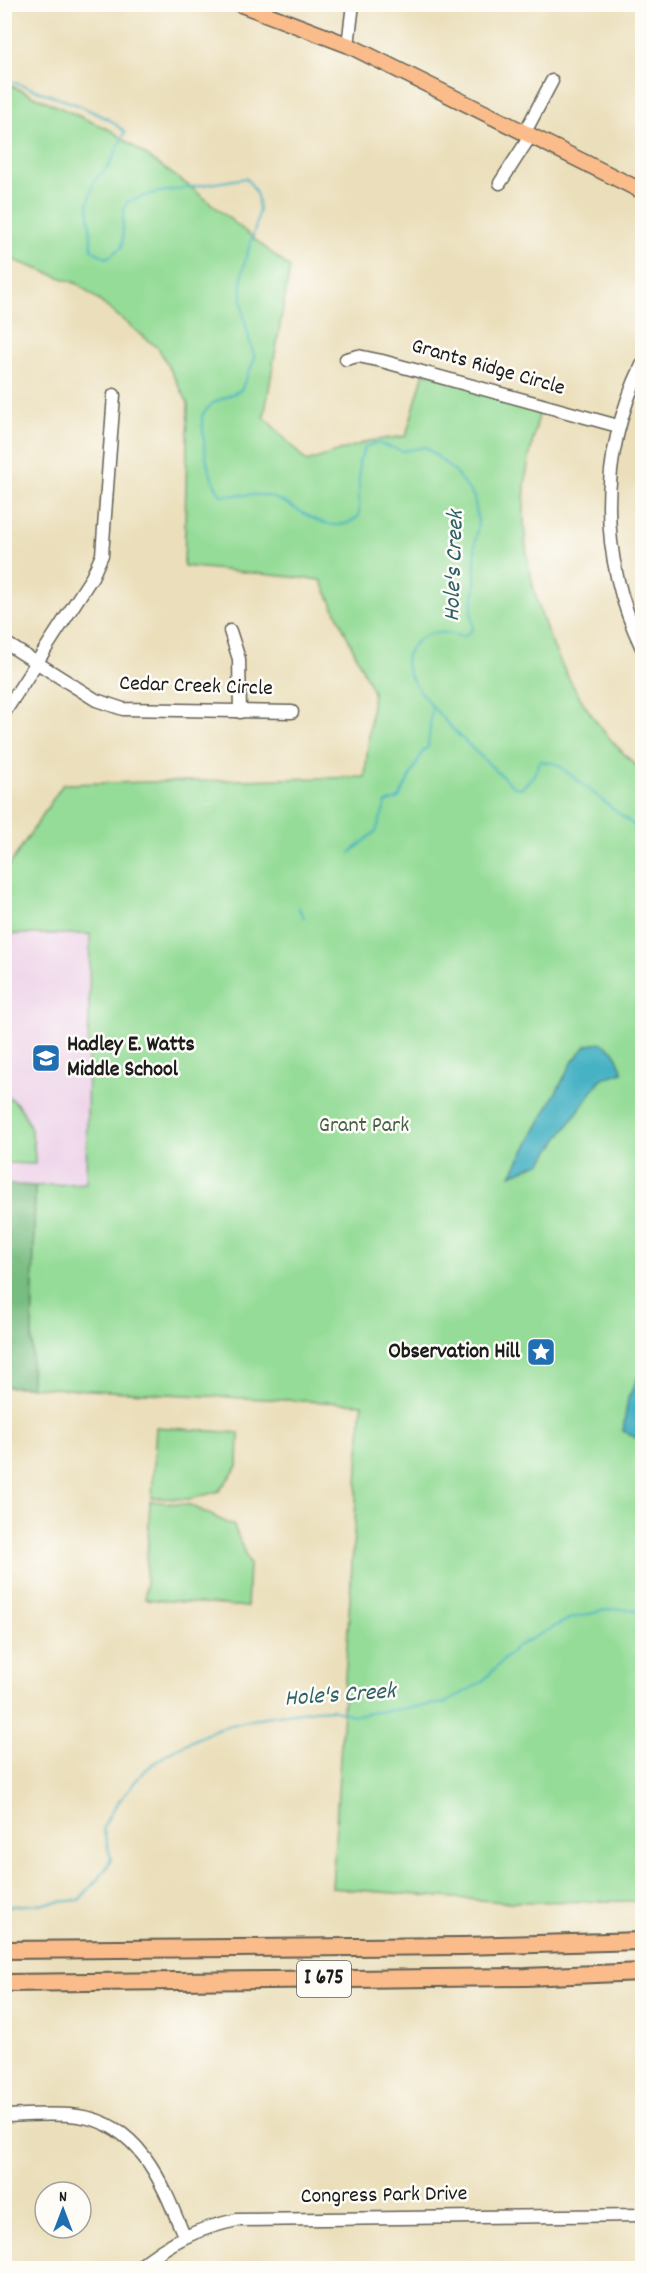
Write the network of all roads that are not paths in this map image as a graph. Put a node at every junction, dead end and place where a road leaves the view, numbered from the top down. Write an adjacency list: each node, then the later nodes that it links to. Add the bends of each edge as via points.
1 (240, 4): 3 (main road)
2 (353, 4): 3 (street)
3 (348, 45): 5 (main road)
4 (552, 81): 5 (street)
5 (528, 134): 6 (street); 7 (main road)
6 (500, 183)
7 (642, 191)
8 (346, 359): 11 (street, Grants Ridge Circle, via 358,356 382,361)
9 (642, 367): 11 (street)
10 (114, 395): 15 (street, via 102,555)
11 (618, 426): 14 (street, via 608,486 608,529 618,584)
12 (230, 631): 16 (street, via 238,659)
13 (4, 642): 15 (street, Cedar Creek Circle)
14 (642, 648)
15 (38, 663): 16 (street, Cedar Creek Circle, via 96,700 123,709); 18 (street)
16 (240, 712): 17 (street, Cedar Creek Circle)
17 (292, 712)
18 (4, 713)
19 (642, 1941): 20 (highway, I 675)
20 (4, 1950)
21 (642, 1972): 22 (highway, I 675)
22 (4, 1983)
23 (4, 2116): 25 (street, via 80,2116 124,2133 147,2158)
24 (642, 2215): 25 (street, Congress Park Drive, via 255,2219 219,2224)
25 (184, 2236): 26 (street, Congress Park Drive)
26 (138, 2268)

